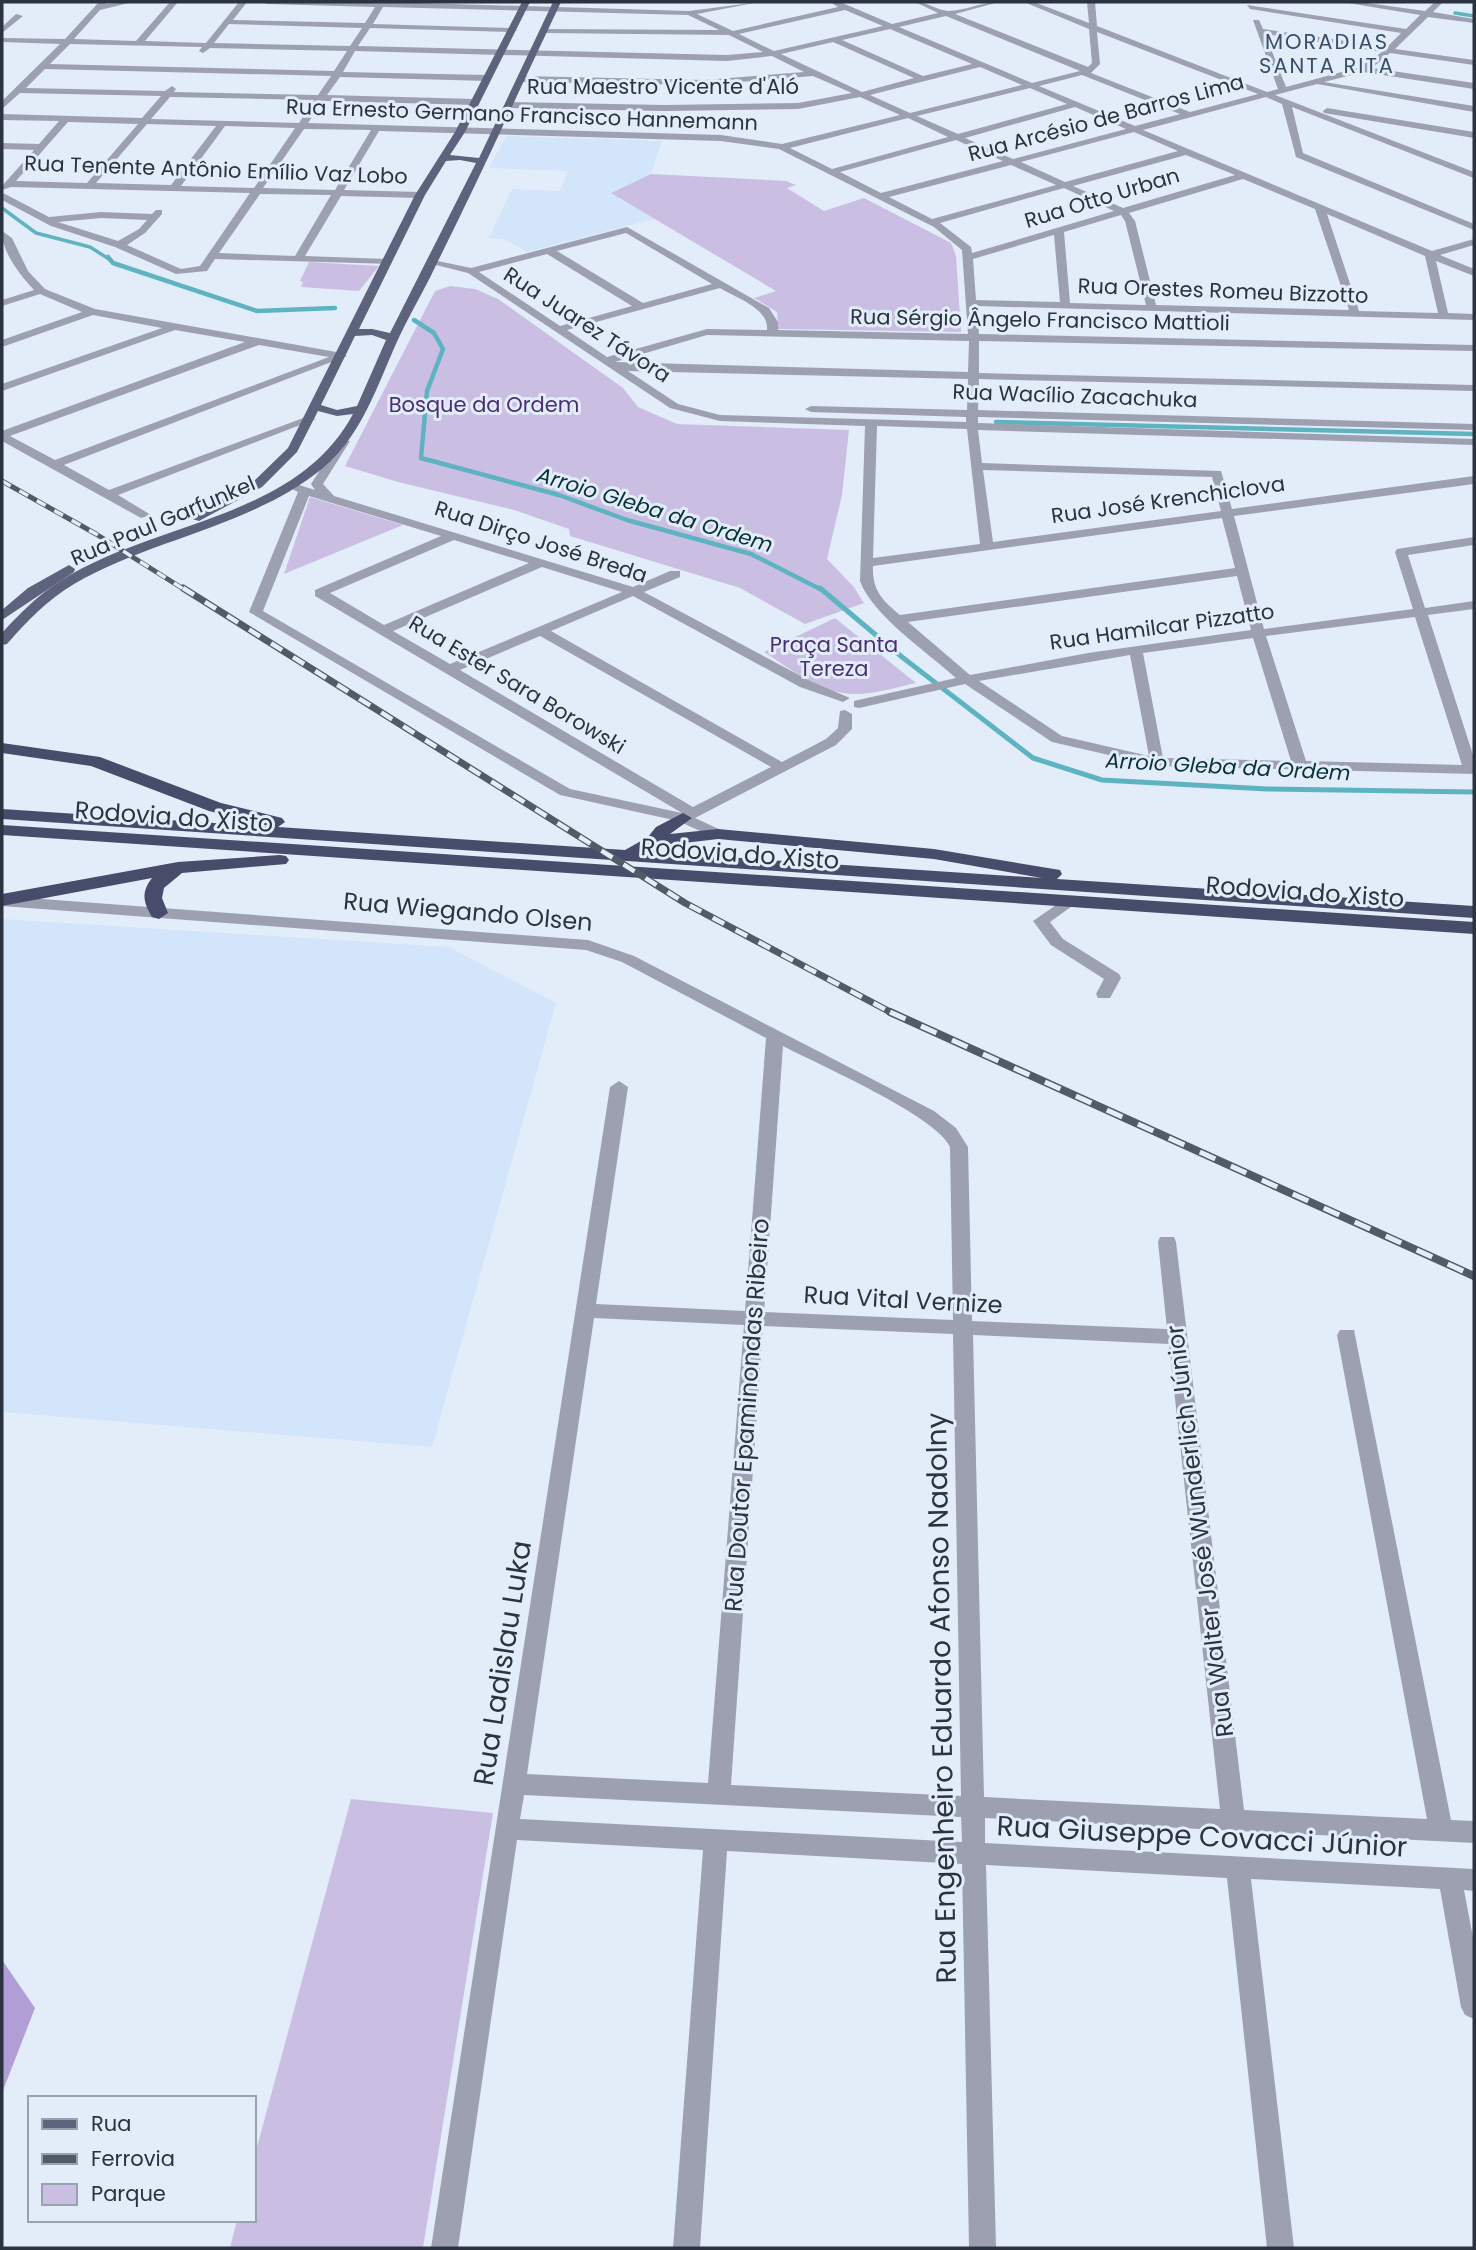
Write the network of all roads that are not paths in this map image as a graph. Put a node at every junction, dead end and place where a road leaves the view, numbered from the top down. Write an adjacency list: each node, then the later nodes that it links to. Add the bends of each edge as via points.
1 (129, 2): 16 (street)
2 (174, 2): 40 (street)
3 (243, 2): 27 (street)
4 (267, 2): 5 (street)
5 (312, 2): 14 (street)
6 (751, 2): 23 (street)
7 (834, 2): 20 (street)
8 (919, 2): 22 (street)
9 (995, 2): 22 (street)
10 (1028, 2): 30 (street)
11 (1091, 2): 30 (street)
12 (1346, 2): 21 (street)
13 (1391, 2): 21 (street)
14 (381, 3): 17 (street); 28 (street)
15 (1249, 4): 34 (street); 35 (street)
16 (100, 5): 39 (street)
17 (525, 5): 18 (street); 31 (main road, Rua Paul Garfunkel)
18 (555, 5): 19 (street); 33 (main road, Rua Paul Garfunkel)
19 (629, 6): 23 (street)
20 (847, 7): 29 (street); 36 (street)
21 (1433, 8): 24 (street); 26 (street); 35 (street, Rua Arcésio de Barros Lima)
22 (946, 12): 29 (street); 53 (street)
23 (689, 13): 36 (street)
24 (1474, 14)
25 (19, 16): 32 (street)
26 (1474, 21)
27 (226, 22): 28 (street); 41 (street)
28 (368, 26): 31 (street); 42 (street)
29 (890, 26): 37 (street); 48 (street)
30 (1095, 27): 53 (street, via 1096,64); 66 (street)
31 (513, 30): 44 (main road, Rua Paul Garfunkel)
32 (2, 31)
33 (543, 31): 36 (street); 46 (main road, Rua Paul Garfunkel)
34 (1260, 31): 43 (street); 63 (street)
35 (1408, 32): 43 (street, Rua Arcésio de Barros Lima)
36 (733, 33): 45 (street)
37 (833, 38): 45 (street); 58 (street)
38 (2, 40): 39 (street)
39 (67, 42): 40 (street); 49 (street)
40 (138, 44): 41 (street)
41 (207, 45): 42 (street); 50 (street)
42 (352, 49): 44 (street); 55 (street)
43 (1388, 51): 47 (street); 51 (street, Rua Arcésio de Barros Lima)
44 (500, 53): 46 (street); 56 (main road, Rua Paul Garfunkel)
45 (775, 53): 52 (street, via 727,58); 54 (street)
46 (533, 54): 52 (street); 57 (main road, Rua Paul Garfunkel)
47 (1474, 63)
48 (981, 64): 58 (street, Rua Maestro Vicente d'Aló); 60 (street)
49 (42, 66): 50 (street); 62 (street)
50 (189, 69): 55 (street); 65 (street)
51 (1363, 69): 59 (street, Rua Arcésio de Barros Lima); 61 (street)
52 (678, 71): 54 (street, via 761,81); 57 (street); 79 (street)
53 (1086, 72): 60 (street); 74 (street)
54 (814, 73): 64 (street)
55 (337, 74): 56 (street); 67 (street)
56 (488, 78): 68 (main road, Rua Paul Garfunkel)
57 (521, 79): 69 (main road, Rua Paul Garfunkel)
58 (922, 79): 64 (street, Rua Maestro Vicente d'Aló)
59 (1314, 82): 63 (street, Rua Arcésio de Barros Lima); 72 (street)
60 (1029, 84): 70 (street); 75 (street)
61 (1474, 86)
62 (18, 90): 65 (street); 71 (street)
63 (1283, 90): 66 (street, Rua Arcésio de Barros Lima)
64 (863, 94): 75 (street); 79 (street, Rua Maestro Vicente d'Aló)
65 (167, 95): 67 (street); 78 (street)
66 (1262, 95): 73 (street); 74 (street, Rua Arcésio de Barros Lima)
67 (320, 98): 68 (street); 82 (street)
68 (475, 103): 85 (main road, Rua Paul Garfunkel)
69 (509, 104): 79 (street, Rua Maestro Vicente d'Aló); 86 (main road, Rua Paul Garfunkel)
70 (1076, 104): 83 (street); 88 (street)
71 (2, 106)
72 (1474, 109)
73 (1289, 111): 80 (street); 87 (street); 98 (street, via 1304,111); 112 (street, via 1299,155)
74 (1187, 114): 83 (street, Rua Arcésio de Barros Lima)
75 (912, 115): 88 (street); 90 (street)
76 (2, 117): 77 (street, Rua Ernesto Germano Francisco Hannemann)
77 (65, 120): 78 (street, Rua Ernesto Germano Francisco Hannemann); 91 (street)
78 (145, 122): 81 (street, Rua Ernesto Germano Francisco Hannemann); 99 (street)
79 (658, 122): 86 (street, Rua Ernesto Germano Francisco Hannemann); 90 (street, Rua Ernesto Germano Francisco Hannemann)
80 (1305, 123)
81 (222, 124): 82 (street, Rua Ernesto Germano Francisco Hannemann); 102 (street)
82 (300, 127): 84 (street, Rua Ernesto Germano Francisco Hannemann); 103 (street)
83 (1133, 128): 92 (street); 95 (street, Rua Arcésio de Barros Lima)
84 (376, 129): 85 (street, Rua Ernesto Germano Francisco Hannemann); 104 (street)
85 (460, 132): 86 (street, Rua Ernesto Germano Francisco Hannemann); 93 (main road, Rua Paul Garfunkel)
86 (496, 133): 94 (main road, Rua Paul Garfunkel)
87 (1474, 135)
88 (960, 137): 95 (street); 96 (street)
89 (2, 146): 91 (street)
90 (782, 147): 96 (street, Rua Ernesto Germano Francisco Hannemann)
91 (41, 148): 101 (street)
92 (1189, 151): 97 (street); 100 (street)
93 (443, 159): 94 (main road); 105 (main road, Rua Paul Garfunkel)
94 (481, 161): 123 (main road, Rua Paul Garfunkel)
95 (1011, 162): 100 (street); 107 (street, Rua Arcésio de Barros Lima)
96 (831, 172): 107 (street, Rua Ernesto Germano Francisco Hannemann)
97 (1246, 175): 108 (street); 109 (street, Rua Otto Urban)
98 (1474, 175)
99 (90, 185): 101 (street, Rua Tenente Antônio Emílio Vaz Lobo); 102 (street, Rua Tenente Antônio Emílio Vaz Lobo)
100 (1065, 186): 109 (street); 111 (street)
101 (6, 187)
102 (174, 188): 103 (street, Rua Tenente Antônio Emílio Vaz Lobo)
103 (255, 191): 104 (street, Rua Tenente Antônio Emílio Vaz Lobo); 119 (street)
104 (339, 193): 105 (street, Rua Tenente Antônio Emílio Vaz Lobo); 121 (street)
105 (420, 195): 122 (main road, Rua Paul Garfunkel)
106 (2, 196): 110 (street)
107 (882, 196): 111 (street, Rua Ernesto Germano Francisco Hannemann)
108 (1319, 206): 118 (street); 134 (street)
109 (1124, 212): 113 (street, Rua Otto Urban); 132 (street)
110 (48, 220): 116 (street); 116 (street, via 157,213 142,231)
111 (931, 222): 120 (street, Rua Ernesto Germano Francisco Hannemann, via 961,241)
112 (1474, 226)
113 (1059, 232): 120 (street, Rua Otto Urban); 130 (street)
114 (4, 239): 127 (street, via 23,272)
115 (1474, 242): 118 (street)
116 (119, 246): 119 (street, via 180,272 203,269)
117 (549, 251): 124 (street); 126 (street, via 627,230); 131 (street)
118 (1430, 255): 125 (street); 135 (street)
119 (213, 256): 121 (street)
120 (968, 257): 129 (street)
121 (298, 259): 122 (street)
122 (387, 262): 140 (main road, Rua Paul Garfunkel)
123 (433, 263): 124 (street, Rua Juarez Távora); 142 (main road, Rua Paul Garfunkel)
124 (471, 271): 138 (street, Rua Juarez Távora)
125 (1474, 273)
126 (723, 284): 131 (street); 139 (street, via 765,310 773,322)
127 (41, 290): 128 (street); 133 (street)
128 (2, 303)
129 (971, 303): 130 (street, Rua Orestes Romeu Bizzotto); 141 (street)
130 (1065, 305): 132 (street, Rua Orestes Romeu Bizzotto)
131 (642, 307): 138 (street)
132 (1152, 307): 134 (street, Rua Orestes Romeu Bizzotto)
133 (92, 312): 137 (street); 144 (street)
134 (1355, 314): 135 (street, Rua Orestes Romeu Bizzotto)
135 (1444, 317): 136 (street, Rua Orestes Romeu Bizzotto)
136 (1474, 317)
137 (175, 327): 143 (street); 150 (street)
138 (559, 329): 147 (street, Rua Juarez Távora)
139 (772, 333): 141 (street, Rua Sérgio Ângelo Francisco Mattioli); 147 (street, Rua Sérgio Ângelo Francisco Mattioli, via 707,331)
140 (351, 334): 142 (main road, via 372,332); 146 (main road, Rua Paul Garfunkel)
141 (974, 338): 145 (street, Rua Sérgio Ângelo Francisco Mattioli); 148 (street)
142 (392, 339): 153 (main road, Rua Paul Garfunkel)
143 (259, 341): 146 (street); 159 (street)
144 (2, 344)
145 (1474, 348)
146 (342, 356): 151 (main road, Rua Paul Garfunkel); 162 (street)
147 (613, 364): 148 (street); 152 (street, Rua Juarez Távora)
148 (975, 376): 149 (street); 156 (street)
149 (1474, 387)
150 (2, 388)
151 (314, 405): 153 (main road, via 337,413); 155 (main road, Rua Paul Garfunkel)
152 (674, 405): 154 (street, Rua Juarez Távora); 156 (street, Rua Wacílio Zacachuka)
153 (362, 409): 160 (main road, Rua Paul Garfunkel)
154 (720, 418): 157 (street, Rua Wacílio Zacachuka)
155 (310, 419): 167 (street); 181 (main road, Rua Paul Garfunkel, via 293,450 242,495 63,572)
156 (973, 419): 157 (street, Rua Wacílio Zacachuka); 158 (street, Rua Wacílio Zacachuka); 161 (street, Rua Wacílio Zacachuka); 163 (street)
157 (871, 423): 175 (street)
158 (1474, 426)
159 (2, 435): 162 (street)
160 (344, 441): 165 (main road, Rua Paul Garfunkel); 168 (street, via 317,484)
161 (1474, 442)
162 (54, 465): 167 (street)
163 (976, 466): 169 (street, via 1217,474); 173 (street)
164 (1474, 480): 169 (street, Rua José Krenchiclova)
165 (290, 486): 166 (street, Rua Dirço José Breda); 186 (main road, Rua Paul Garfunkel, via 241,512 70,581 26,613)
166 (305, 490): 168 (street, Rua Dirço José Breda); 200 (street, via 256,612 565,792)
167 (107, 495): 170 (street)
168 (332, 498): 171 (street, Rua Dirço José Breda)
169 (1229, 513): 173 (street, Rua José Krenchiclova); 176 (street)
170 (145, 515)
171 (455, 535): 174 (street, Rua Dirço José Breda); 183 (street, Rua Ester Sara Borowski, via 320,593)
172 (1474, 541): 180 (street, via 1401,552)
173 (986, 547): 175 (street, Rua José Krenchiclova)
174 (543, 562): 178 (street, Rua Dirço José Breda); 183 (street)
175 (867, 563): 182 (street, via 871,595)
176 (1242, 571): 182 (street); 185 (street)
177 (675, 574): 178 (street)
178 (634, 591): 184 (street); 190 (street, Rua Dirço José Breda)
179 (1474, 605): 180 (street, Rua Hamilcar Pizzatto)
180 (1421, 612): 185 (street, Rua Hamilcar Pizzatto); 198 (street)
181 (2, 616)
182 (895, 620): 189 (street)
183 (383, 630): 188 (street, Rua Ester Sara Borowski)
184 (540, 630): 188 (street); 197 (street)
185 (1259, 635): 187 (street, Rua Hamilcar Pizzatto); 196 (street)
186 (2, 641)
187 (1136, 650): 189 (street, Rua Hamilcar Pizzatto); 195 (street)
188 (447, 670): 200 (street, Rua Ester Sara Borowski)
189 (961, 679): 192 (street, Rua Hamilcar Pizzatto); 195 (street, via 1058,739)
190 (805, 684): 191 (street, Rua Dirço José Breda); 193 (street, Rua Dirço José Breda)
191 (843, 698): 192 (street, Rua Dirço José Breda); 193 (street, via 830,702)
192 (859, 704): 193 (street, via 857,711)
193 (835, 711): 197 (street, via 845,729 839,736)
194 (2, 748): 203 (highway, via 94,761 215,807)
195 (1157, 762): 196 (street)
196 (1300, 766): 198 (street)
197 (783, 768): 200 (street)
198 (1473, 770)
199 (2, 814): 203 (highway, Rodovia do Xisto)
200 (688, 816): 202 (street); 204 (highway)
201 (2, 830): 205 (highway, Rodovia do Xisto)
202 (718, 834): 204 (highway); 208 (highway, via 976,860)
203 (336, 836): 206 (highway, Rodovia do Xisto)
204 (654, 841): 206 (highway)
205 (403, 856): 207 (highway); 210 (highway, Rodovia do Xisto)
206 (628, 856): 208 (highway, Rodovia do Xisto)
207 (178, 868): 209 (highway); 211 (highway, via 152,891)
208 (1120, 888): 212 (highway, Rodovia do Xisto)
209 (2, 901): 211 (street, Rua Wiegando Olsen)
210 (1069, 901): 213 (highway, Rodovia do Xisto); 214 (street, via 1041,921 1057,942 1113,978)
211 (159, 912): 215 (street, Rua Wiegando Olsen, via 588,945 628,959)
212 (1474, 912)
213 (1474, 928)
214 (1104, 994)
215 (775, 1035): 217 (street, Rua Wiegando Olsen, via 940,1122); 220 (street, Rua Doutor Epaminondas Ribeiro)
216 (619, 1087): 219 (street, Rua Ladislau Luka)
217 (959, 1147): 221 (street, Rua Engenheiro Eduardo Afonso Nadolny)
218 (1167, 1242): 223 (street, Rua Walter José Wunderlich Júnior)
219 (585, 1311): 220 (street, Rua Vital Vernize); 224 (street, Rua Ladislau Luka)
220 (754, 1318): 221 (street, Rua Vital Vernize); 225 (street, Rua Doutor Epaminondas Ribeiro)
221 (963, 1327): 223 (street, Rua Vital Vernize); 226 (street, Rua Engenheiro Eduardo Afonso Nadolny)
222 (1347, 1335): 229 (street)
223 (1178, 1337): 227 (street, Rua Walter José Wunderlich Júnior)
224 (514, 1784): 225 (street, Rua Giuseppe Covacci Júnior); 228 (street, Rua Ladislau Luka)
225 (719, 1794): 226 (street, Rua Giuseppe Covacci Júnior)
226 (973, 1807): 227 (street, Rua Giuseppe Covacci Júnior); 232 (street, Rua Engenheiro Eduardo Afonso Nadolny)
227 (1233, 1820): 229 (street, Rua Giuseppe Covacci Júnior)
228 (507, 1829): 231 (street, Rua Giuseppe Covacci Júnior); 236 (street, Rua Ladislau Luka)
229 (1441, 1830): 230 (street, Rua Giuseppe Covacci Júnior)
230 (1474, 1832)
231 (716, 1840): 232 (street, Rua Giuseppe Covacci Júnior); 237 (street)
232 (974, 1854): 233 (street, Rua Giuseppe Covacci Júnior); 238 (street, Rua Engenheiro Eduardo Afonso Nadolny)
233 (1238, 1868): 234 (street, Rua Giuseppe Covacci Júnior); 239 (street)
234 (1462, 1880): 235 (street)
235 (1474, 2007)
236 (444, 2248)
237 (686, 2248)
238 (982, 2248)
239 (1281, 2248)

